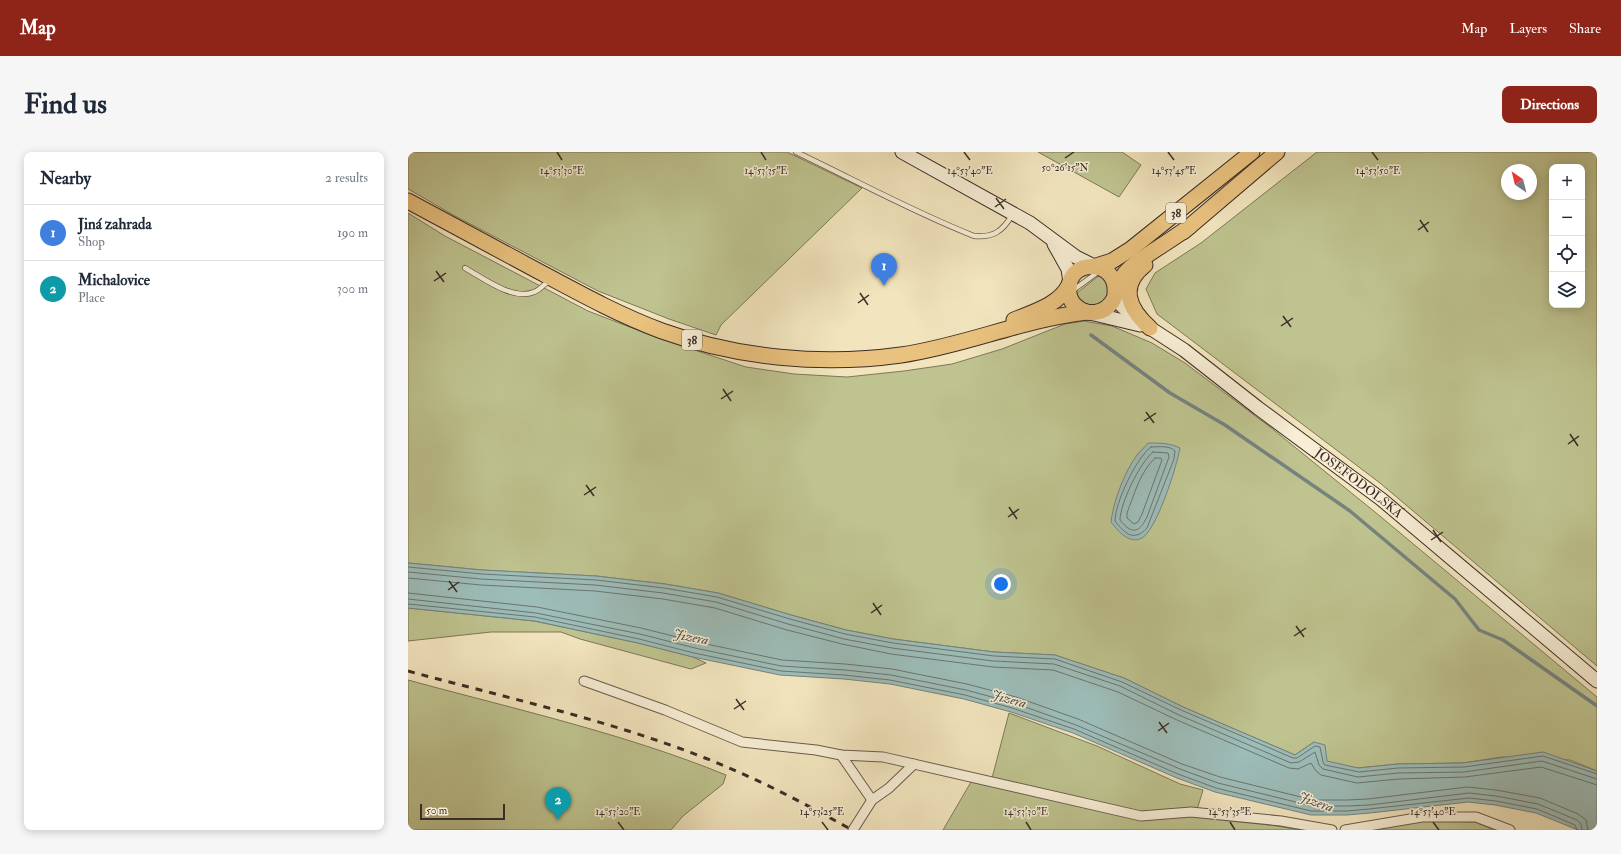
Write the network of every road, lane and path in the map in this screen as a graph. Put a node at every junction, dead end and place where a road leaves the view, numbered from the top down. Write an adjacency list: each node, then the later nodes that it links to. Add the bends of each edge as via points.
1 (796, 152): 6 (lane, via 895,202 974,236 994,234 1005,226)
2 (902, 152): 6 (main road)
3 (1252, 152): 9 (main road, 38, via 1144,239 1119,257)
4 (1277, 152): 7 (main road, 38)
5 (408, 200): 11 (main road, 38)
6 (1013, 213): 8 (main road)
7 (1190, 226): 13 (main road, 38, via 1128,269); 15 (main road, via 1142,267 1131,283 1130,300 1133,310)
8 (1048, 236): 9 (main road, via 1076,256); 12 (main road, via 1068,269)
9 (1098, 267): 12 (main road, 38, via 1088,266 1079,270 1074,274); 13 (main road, via 1113,279)
10 (465, 268): 11 (lane, via 514,293 534,292)
11 (552, 279): 16 (main road, 38, via 611,309 663,331 761,355 820,360 879,357 944,347)
12 (1069, 287): 14 (main road, via 1074,305); 16 (main road, 38, via 1052,303)
13 (1115, 294): 14 (main road, 38, via 1106,308); 15 (main road, JOSEFODOLSKÁ, via 1123,308)
14 (1089, 313): 15 (main road); 16 (main road, 38, via 1058,316)
15 (1150, 328): 18 (main road, JOSEFODOLSKÁ, via 1184,350 1381,499)
16 (978, 337)
17 (584, 681): 19 (street, via 665,710 742,742)
18 (1597, 681)
19 (841, 755): 20 (street, via 883,757); 21 (street)
20 (914, 764): 21 (street); 23 (street, via 1141,816 1190,812 1281,821)
21 (872, 800): 22 (street)
22 (852, 830)
23 (1332, 830)
24 (1345, 830): 25 (street, via 1422,817 1476,817)
25 (1510, 830)

